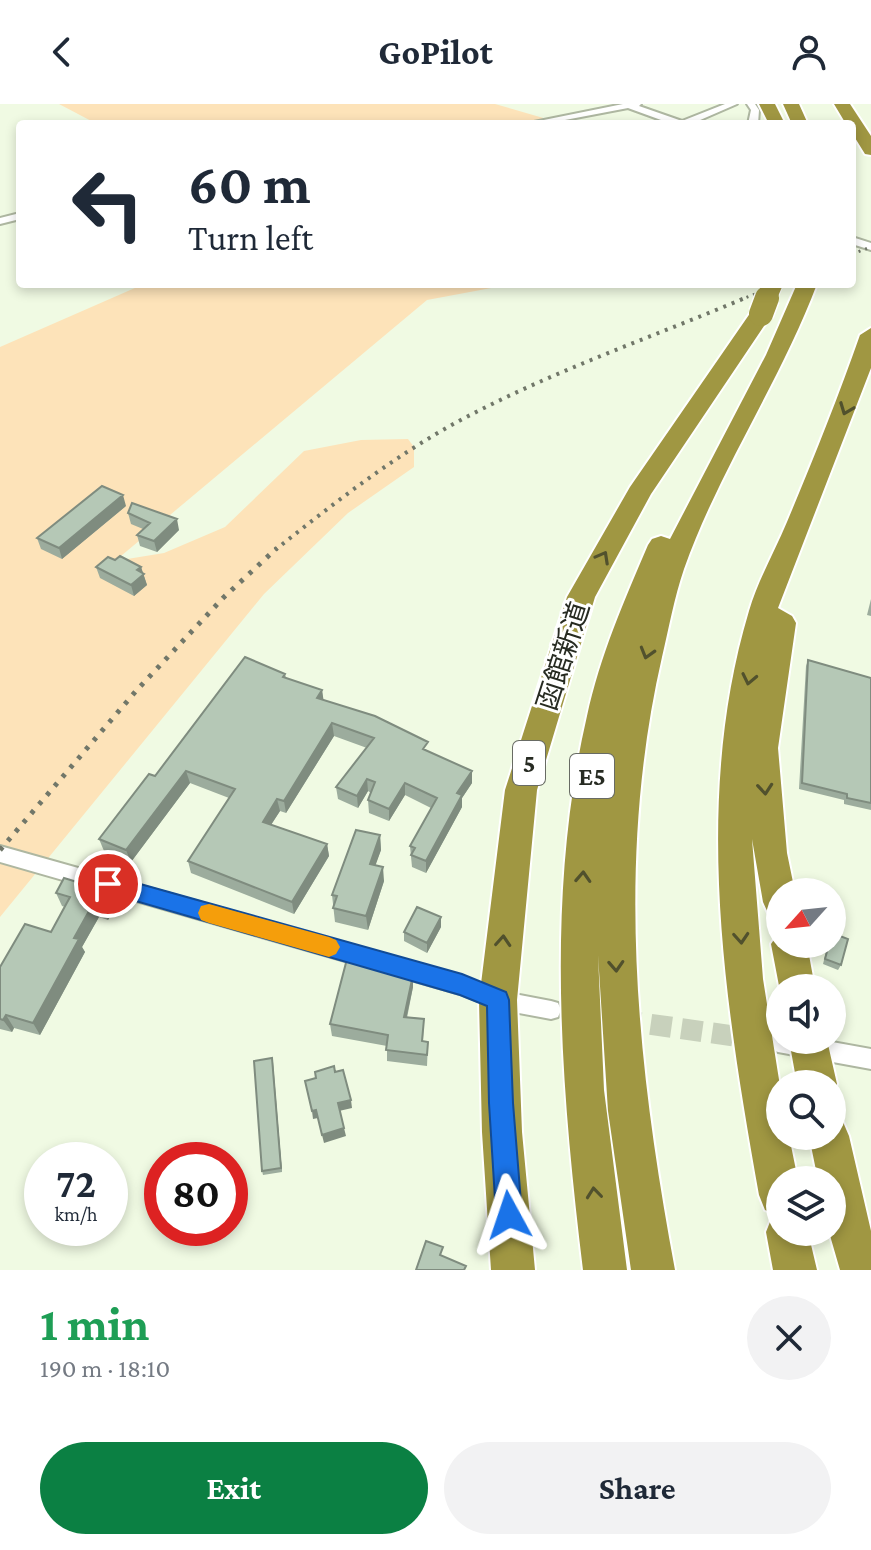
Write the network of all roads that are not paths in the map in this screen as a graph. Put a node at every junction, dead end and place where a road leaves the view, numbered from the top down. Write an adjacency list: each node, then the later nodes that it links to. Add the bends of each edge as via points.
1 (733, 104): 5 (street)
2 (633, 105): 3 (street); 4 (street)
3 (551, 120)
4 (672, 120)
5 (692, 120)
6 (856, 126): 7 (highway)
7 (871, 150)
8 (773, 288): 10 (highway, 函館新道 / 5, bridge)
9 (804, 288): 10 (highway, 函館新道 / E5)
10 (776, 320): 15 (highway, 函館新道 / 5, one-way to 10, via 521,790 581,597 639,493); 23 (highway, 函館新道 / E5, one-way to 10, via 582,1064 579,948 595,752 613,677 653,561); 24 (highway, 函館新道 / E5, one-way to 24, via 672,566 638,683 626,755 615,952 622,1067)
11 (871, 335): 12 (highway, one-way to 12, via 848,406)
12 (763, 612): 14 (highway, one-way to 14, via 782,623 762,748); 20 (highway, one-way to 20, via 746,691 736,801 740,939 755,1069)
13 (8, 856): 15 (street, via 462,985)
14 (775, 878)
15 (498, 1000): 16 (street); 22 (highway, 函館新道 / 5)
16 (551, 1010)
17 (803, 1054): 18 (street)
18 (871, 1059)
19 (832, 1150): 26 (highway)
20 (774, 1166)
21 (790, 1246): 25 (highway)
22 (513, 1270)
23 (605, 1270)
24 (653, 1270)
25 (795, 1270)
26 (862, 1270)

